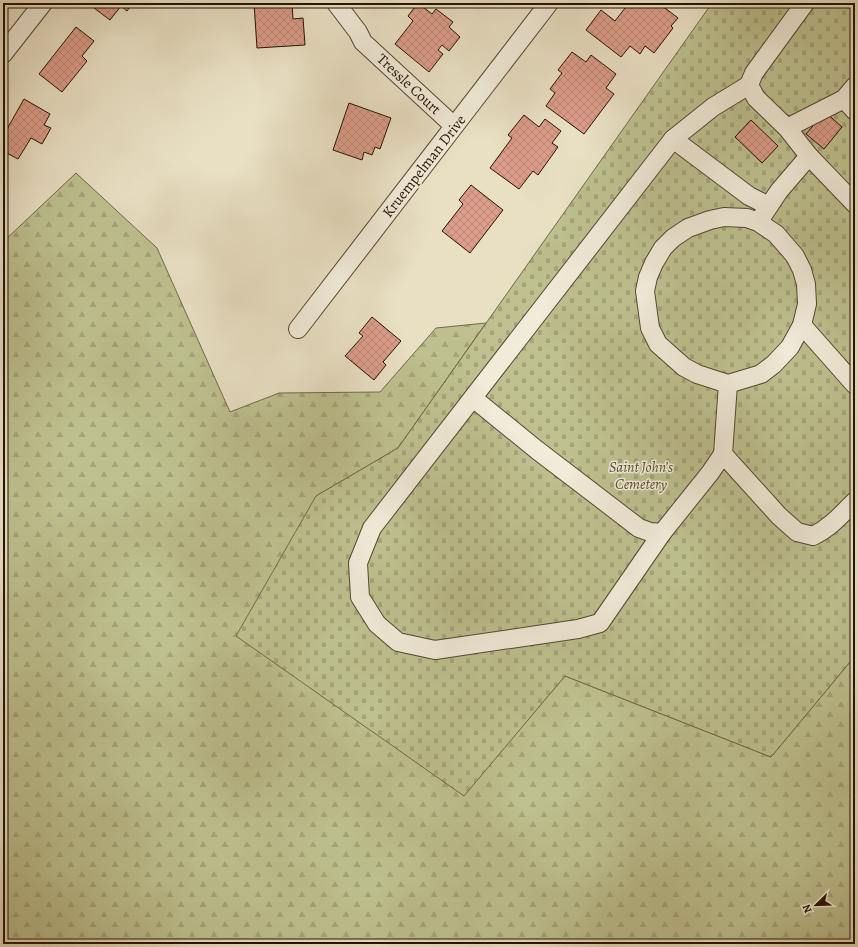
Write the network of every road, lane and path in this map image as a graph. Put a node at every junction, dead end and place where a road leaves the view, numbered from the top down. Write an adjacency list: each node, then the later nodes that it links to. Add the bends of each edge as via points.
1 (43, 3): 5 (street)
2 (336, 3): 8 (street, Tressle Court, via 363,42)
3 (549, 3): 8 (street, Kruempelman Drive)
4 (805, 3): 6 (street, via 754,72)
5 (3, 54)
6 (749, 85): 9 (street, via 756,98); 10 (street, via 713,107)
7 (851, 99): 9 (street)
8 (454, 126): 16 (street, Kruempelman Drive)
9 (787, 128): 11 (street)
10 (674, 139): 13 (street, via 749,196); 19 (street)
11 (808, 156): 12 (street); 13 (street)
12 (855, 204)
13 (769, 206): 14 (street)
14 (758, 222): 15 (street, via 776,234 802,270 807,304); 17 (street, via 747,218 724,217 688,228 663,248 648,277 645,291 650,328 658,344 684,367)
15 (802, 325): 17 (street, via 790,347 774,364 761,374); 18 (street)
16 (298, 329)
17 (728, 384): 20 (street)
18 (855, 385)
19 (473, 398): 22 (street, via 639,528); 22 (street, via 372,528 358,563 360,597 377,624 398,642 435,650 578,629 600,623)
20 (723, 454): 21 (street, via 779,516 797,532 813,536 822,532); 22 (street)
21 (855, 500)
22 (662, 533)

